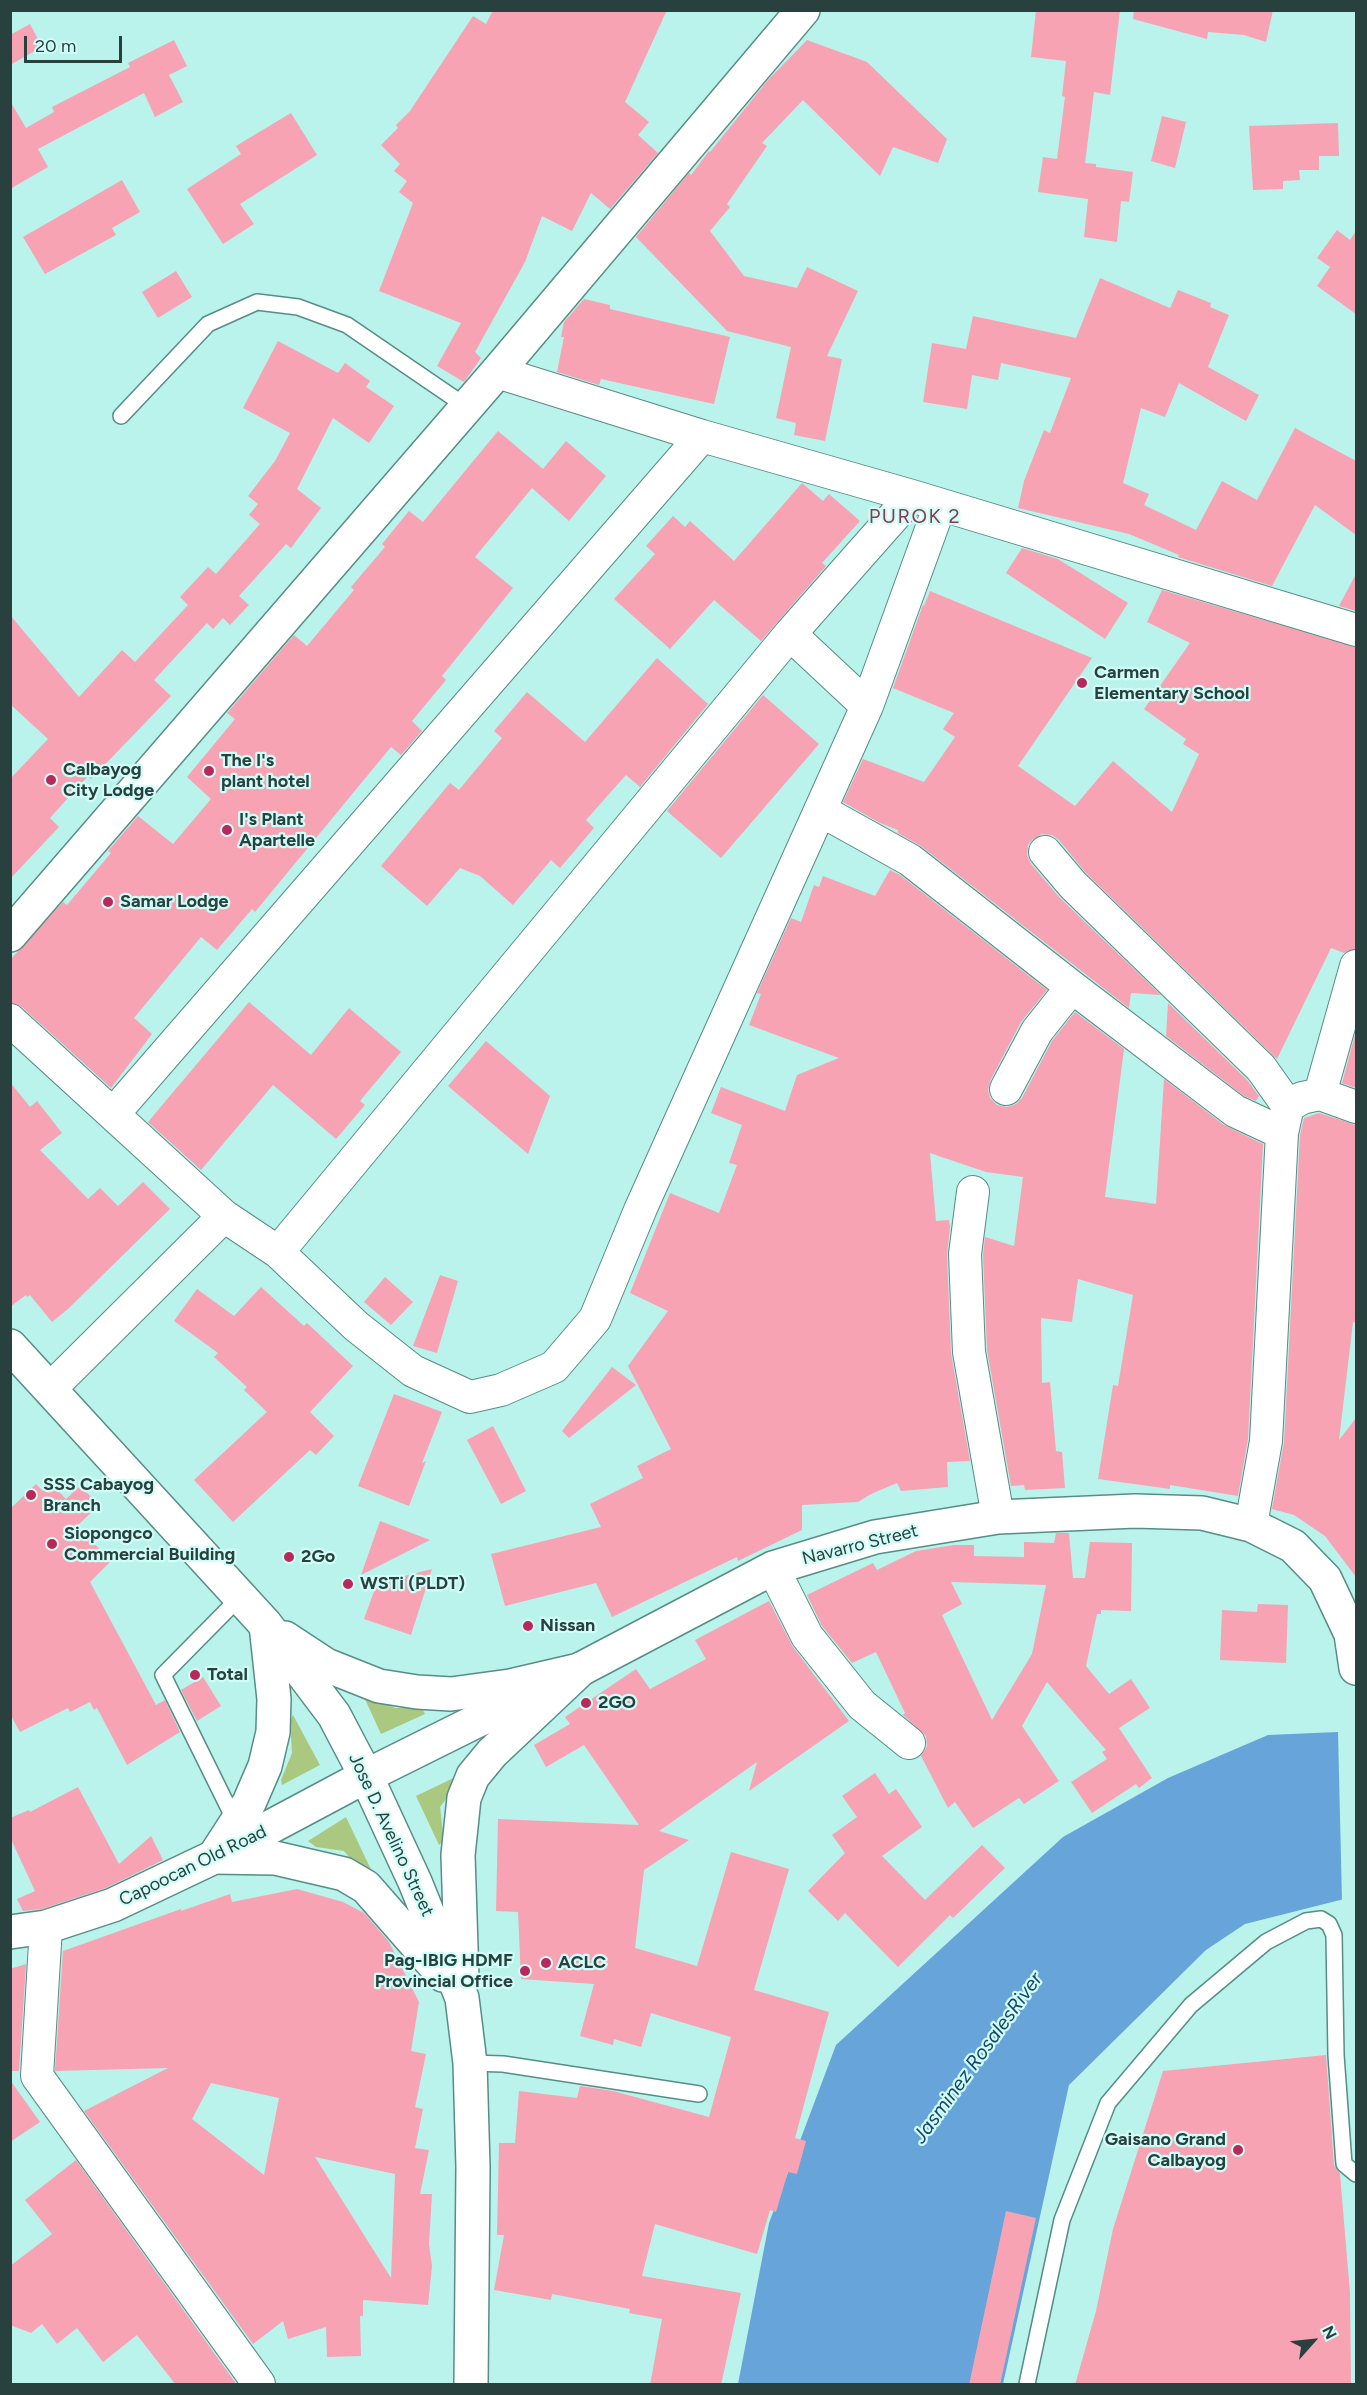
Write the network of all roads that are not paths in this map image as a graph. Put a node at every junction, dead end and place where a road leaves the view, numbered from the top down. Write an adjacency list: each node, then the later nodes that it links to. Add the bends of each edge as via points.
1 (802, 11): 2 (street)
2 (497, 372): 3 (street); 5 (street)
3 (467, 406): 4 (lane, via 347,325 298,308 257,302 208,324); 12 (street)
4 (121, 416)
5 (702, 436): 6 (street); 19 (street)
6 (926, 500): 7 (street); 8 (street); 9 (street)
7 (1356, 630)
8 (790, 634): 9 (street); 23 (street)
9 (867, 706): 10 (street)
10 (820, 810): 14 (street, via 910,860); 23 (street, via 595,1319 554,1367 501,1390 470,1397 413,1371 356,1326)
11 (1045, 852): 20 (street, via 1073,885 1261,1068)
12 (10, 935)
13 (1356, 966): 17 (street)
14 (1072, 987): 16 (street, via 1037,1031); 20 (street, via 1236,1111)
15 (10, 1020): 19 (street)
16 (1006, 1089)
17 (1320, 1094): 18 (street); 20 (street, via 1302,1098)
18 (1356, 1107)
19 (114, 1113): 22 (street)
20 (1285, 1119): 27 (street, via 1266,1441)
21 (973, 1192): 26 (street, via 965,1254 969,1352)
22 (224, 1216): 23 (street); 25 (street)
23 (278, 1252)
24 (13, 1354): 25 (street, Jose D. Avelino Street)
25 (50, 1389): 29 (street, Jose D. Avelino Street)
26 (998, 1517): 27 (street, Navarro Street, via 1135,1511 1202,1513); 28 (street, Navarro Street, via 875,1537)
27 (1251, 1525): 31 (street, Navarro Street, via 1293,1546 1325,1579 1351,1634)
28 (773, 1568): 32 (street, Navarro Street); 33 (street, via 807,1636 862,1705)
29 (240, 1597): 30 (street, Jose D. Avelino Street); 35 (lane, via 163,1675)
30 (266, 1625): 32 (street, via 326,1665 379,1686 407,1690 451,1694 510,1686); 34 (street, Jose D. Avelino Street, via 334,1715); 35 (street, via 274,1699 273,1732 265,1766)
31 (1356, 1668)
32 (581, 1669): 34 (street, Navarro Street); 39 (street, via 492,1753 473,1776 464,1798 458,1855)
33 (909, 1743)
34 (366, 1776): 36 (street, Capoocan Old Road); 39 (street, Jose D. Avelino Street)
35 (236, 1823): 36 (street)
36 (214, 1857): 37 (street, Capoocan Old Road, via 113,1905); 39 (street, via 275,1858 344,1874 366,1887)
37 (46, 1927): 38 (street, Capoocan Old Road); 43 (street, via 37,2076)
38 (10, 1932)
39 (462, 1998): 40 (street, Jose D. Avelino Street)
40 (470, 2063): 41 (lane, via 502,2064); 44 (street, Jose D. Avelino Street)
41 (699, 2094)
42 (1356, 2174): 45 (lane, via 1344,2164 1336,2055 1334,1935 1329,1924 1321,1919 1306,1921 1266,1942 1191,2005 1108,2103 1062,2220)
43 (259, 2385)
44 (471, 2385)
45 (1027, 2385)

